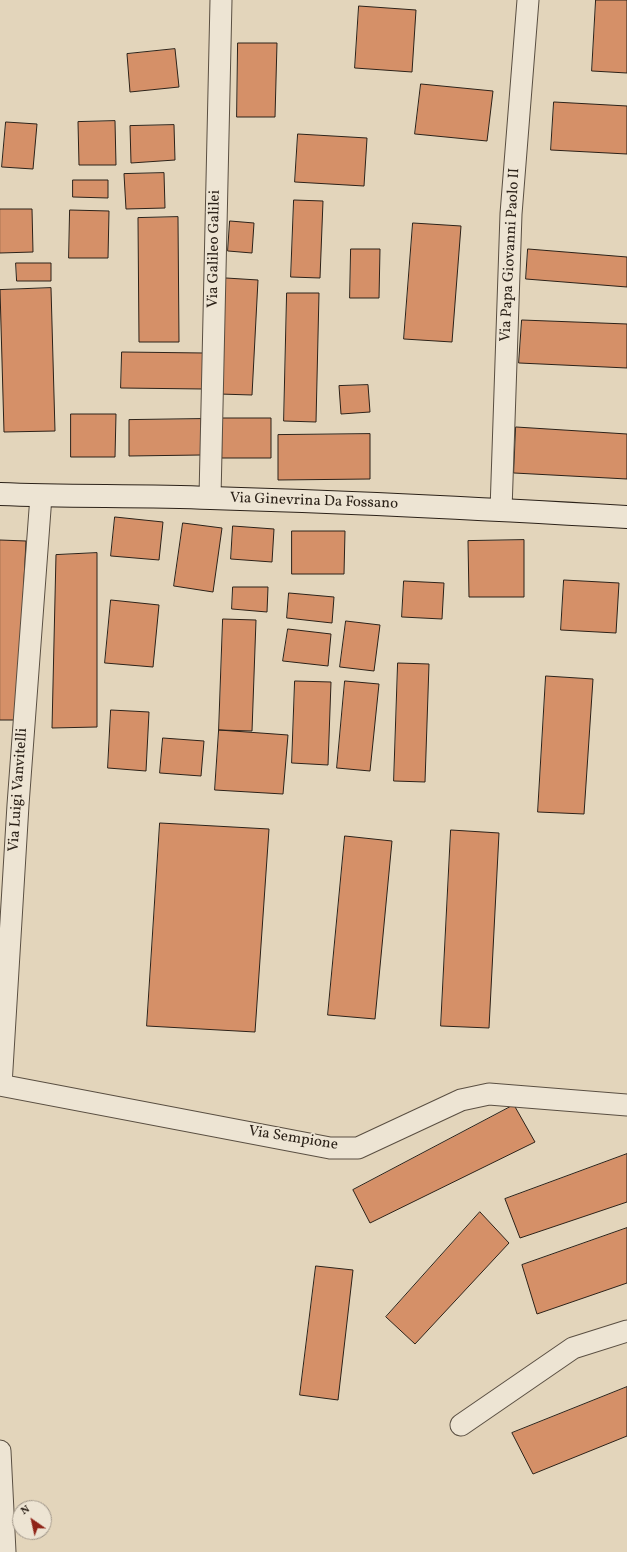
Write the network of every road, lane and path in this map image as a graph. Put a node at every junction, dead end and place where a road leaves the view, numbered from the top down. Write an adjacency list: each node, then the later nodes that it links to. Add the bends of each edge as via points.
1 (221, 0): 5 (street, Via Galileo Galilei)
2 (528, 0): 6 (street, Via Papa Giovanni Paolo II, via 511,214)
3 (0, 494): 4 (street, Via Ginevrina Da Fossano)
4 (41, 496): 5 (street, Via Ginevrina Da Fossano); 8 (street, Via Luigi Vanvitelli)
5 (210, 498): 6 (street, Via Ginevrina Da Fossano)
6 (501, 510): 7 (street, Via Ginevrina Da Fossano)
7 (627, 517)
8 (0, 1085): 9 (street, Via Sempione, via 330,1148 358,1148 460,1100 489,1094)
9 (627, 1105)
10 (627, 1331): 11 (street, via 573,1348)
11 (461, 1425)
12 (0, 1451): 13 (street)
13 (5, 1552)

